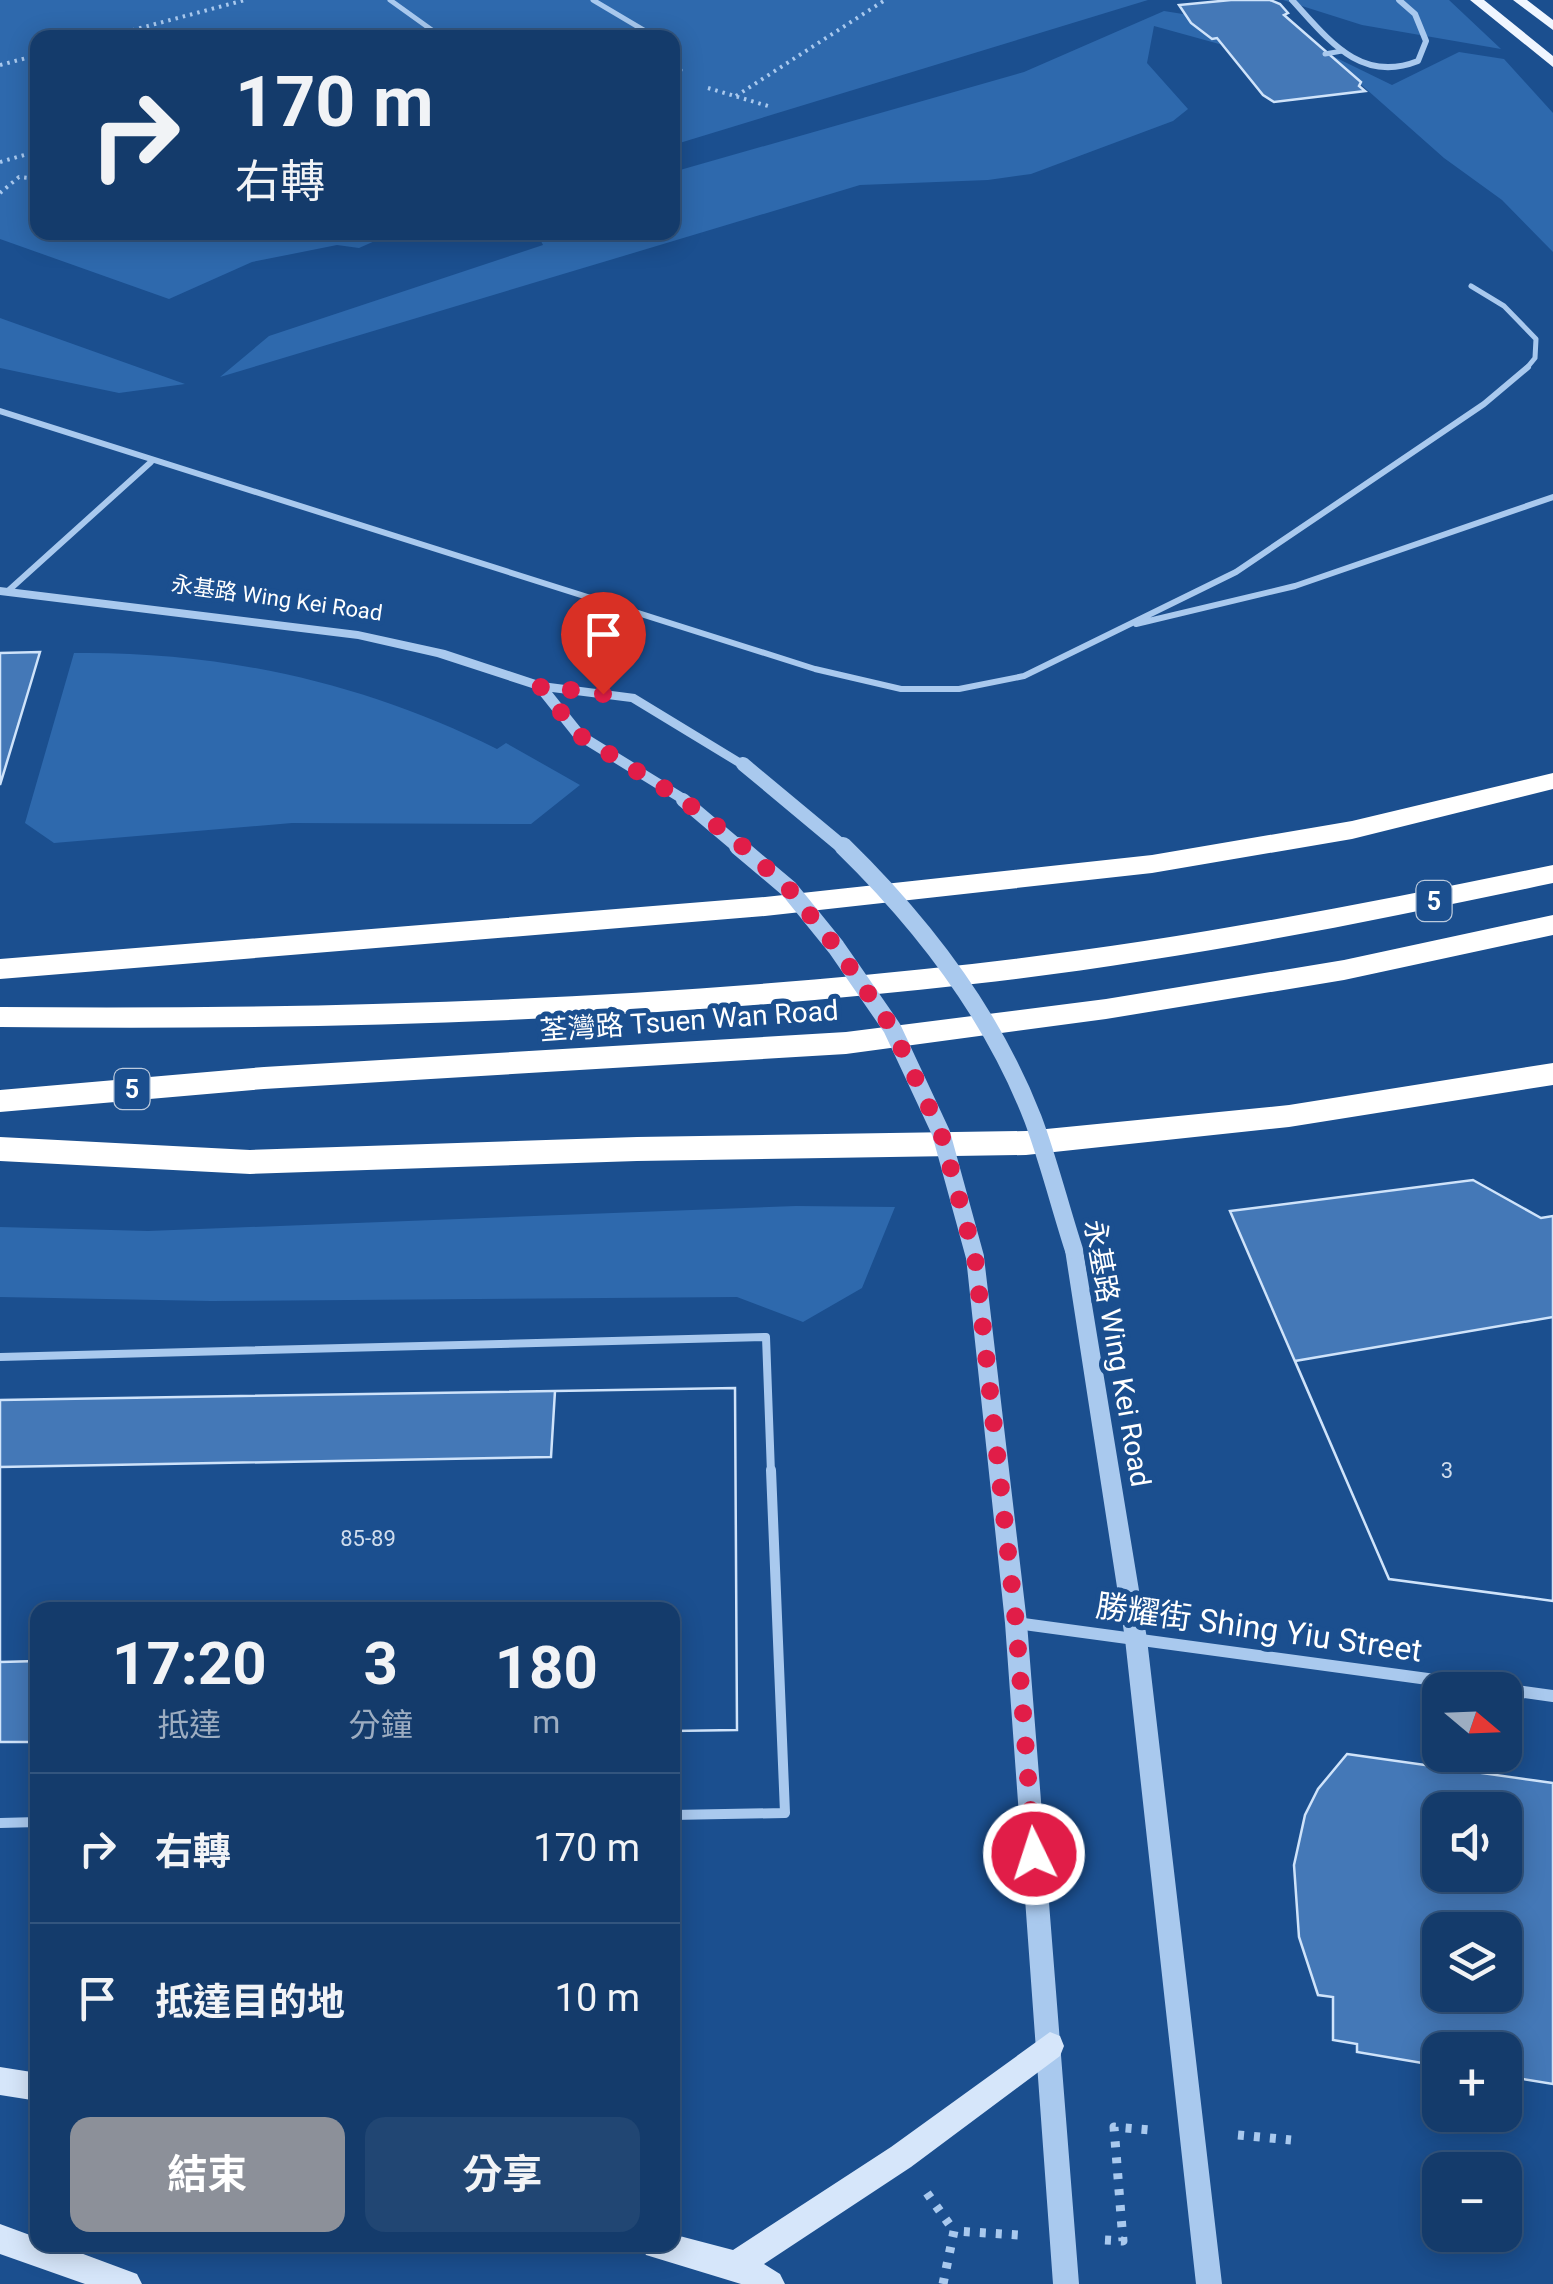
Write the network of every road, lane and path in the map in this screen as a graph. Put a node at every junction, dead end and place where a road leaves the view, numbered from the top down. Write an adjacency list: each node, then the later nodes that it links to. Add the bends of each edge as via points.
1 (245, 0): 10 (path)
2 (390, 0): 11 (lane)
3 (592, 0): 12 (lane)
4 (885, 0): 19 (path)
5 (1292, 0): 13 (street)
6 (1399, 0): 13 (street, via 1415,14 1426,41 1418,62 1382,69)
7 (1476, 0): 16 (main road)
8 (1519, 0): 9 (main road)
9 (1553, 26)
10 (133, 30)
11 (432, 30)
12 (643, 30)
13 (1342, 52): 14 (lane)
14 (1325, 54)
15 (30, 57): 17 (path)
16 (1553, 63)
17 (0, 65)
18 (712, 89): 19 (path)
19 (736, 96): 20 (path)
20 (768, 106)
21 (30, 153): 22 (path)
22 (0, 162)
23 (30, 178): 24 (path, via 19,176)
24 (0, 193)
25 (1471, 286): 30 (lane, via 1504,306 1536,339 1526,370 1236,572)
26 (0, 411): 27 (lane)
27 (151, 462): 29 (lane); 30 (lane, via 814,669 900,689 958,689 1024,676)
28 (1553, 497): 30 (lane, via 1292,588)
29 (4, 591): 31 (street, 永基路 Wing Kei Road, via 358,635)
30 (1126, 625)
31 (540, 686): 41 (street, bridge, via 579,735 683,800 789,889 892,1028 941,1133 975,1257); 42 (street, 永基路 Wing Kei Road, bridge, via 635,698 804,808 859,857 974,1003 1032,1118 1074,1250)
32 (1553, 781): 35 (highway, via 1449,811 1229,854 924,891)
33 (1553, 874): 36 (highway, 荃灣路 Tsuen Wan Road / 5, via 1421,904 1149,950 831,989 362,1018)
34 (1553, 925): 38 (highway, 荃灣路 Tsuen Wan Road / 5, via 1344,970 846,1043 264,1078)
35 (0, 970)
36 (0, 1017)
37 (1553, 1074): 39 (highway, via 1289,1116 1026,1142 250,1162)
38 (0, 1102)
39 (0, 1149)
40 (0, 1357): 44 (lane, via 766,1337 785,1813)
41 (1016, 1623): 42 (street, 勝耀街 Shing Yiu Street); 47 (street)
42 (1136, 1639): 43 (street, 勝耀街 Shing Yiu Street); 58 (street, 永基路 Wing Kei Road)
43 (1553, 1696)
44 (680, 1814)
45 (30, 1822): 46 (lane)
46 (0, 1823)
47 (1050, 2046): 54 (main road, via 901,2157); 57 (street)
48 (0, 2081): 49 (main road)
49 (30, 2086)
50 (0, 2239): 51 (main road)
51 (30, 2250)
52 (680, 2251): 54 (main road)
53 (37, 2252): 55 (main road)
54 (736, 2265): 56 (main road)
55 (128, 2284)
56 (770, 2284)
57 (1066, 2284)
58 (1209, 2284)

